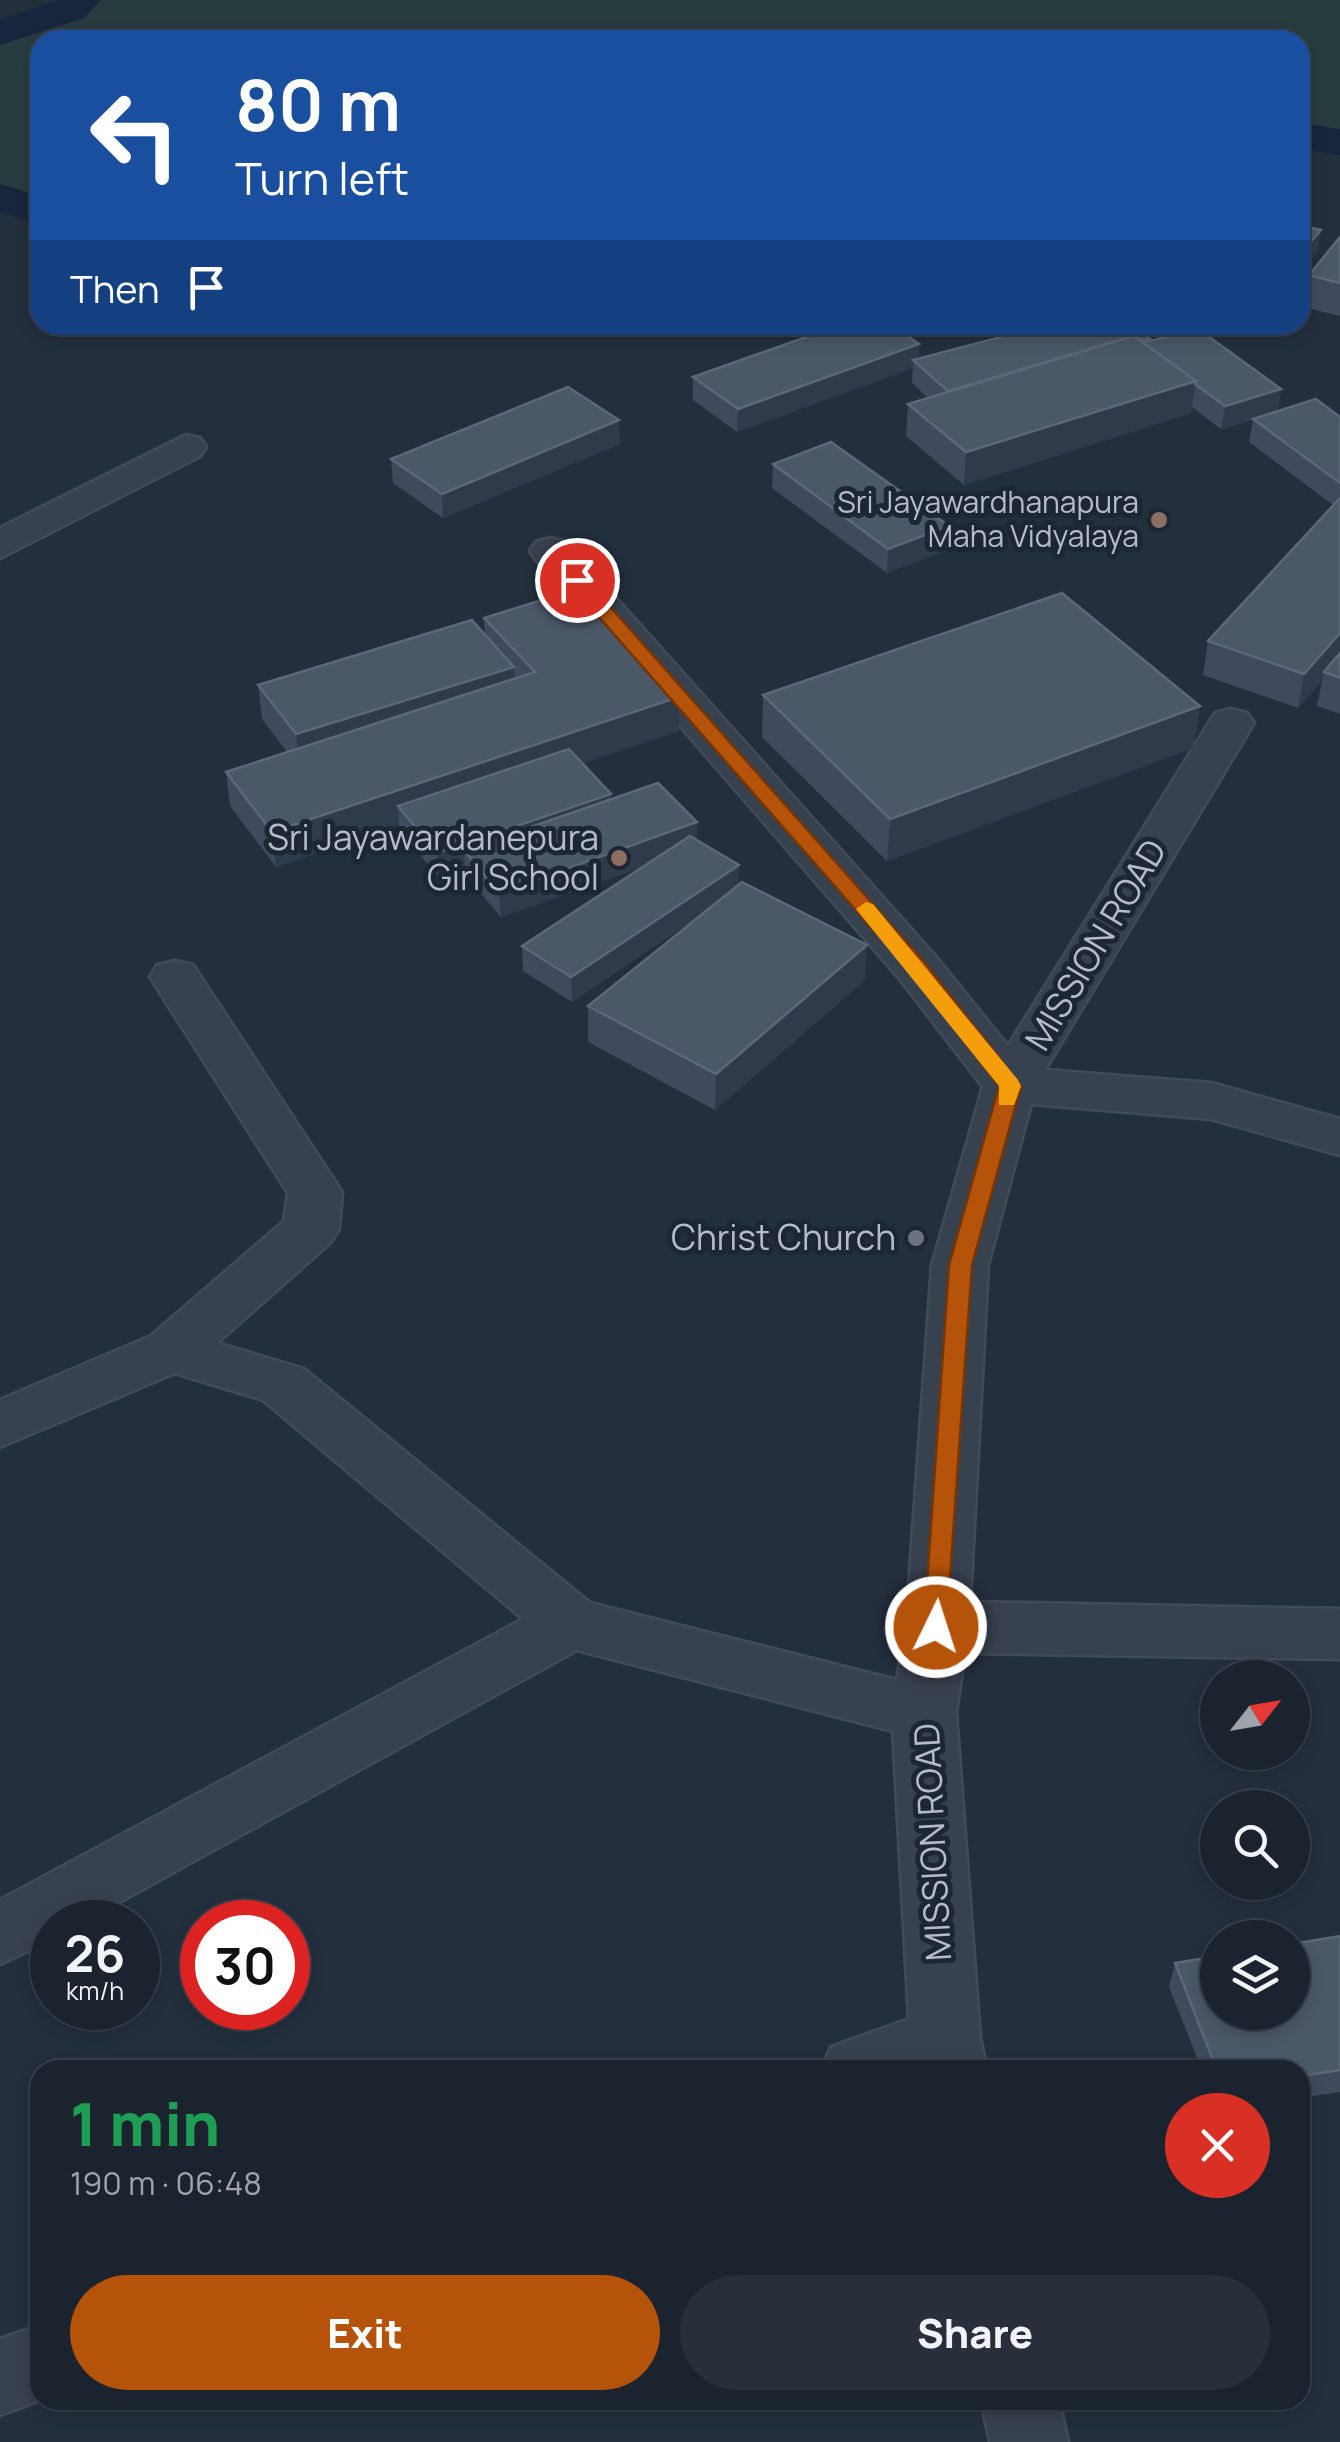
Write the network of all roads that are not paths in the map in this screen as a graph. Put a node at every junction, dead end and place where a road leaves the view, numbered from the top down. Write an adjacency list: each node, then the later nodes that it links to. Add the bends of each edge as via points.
1 (186, 447): 2 (street)
2 (0, 545)
3 (550, 550): 6 (street, via 918,968)
4 (1231, 723): 6 (street, MISSION ROAD)
5 (176, 977): 8 (street, via 315,1192 311,1229)
6 (1010, 1086): 7 (street, via 1211,1100); 11 (street, MISSION ROAD, via 960,1265)
7 (1340, 1137)
8 (171, 1351): 9 (street); 10 (street, via 284,1384)
9 (0, 1426)
10 (571, 1623): 13 (street); 14 (street)
11 (936, 1627): 12 (street); 13 (street, MISSION ROAD)
12 (1340, 1634)
13 (924, 1713): 15 (street, MISSION ROAD)
14 (0, 1934)
15 (948, 2054): 16 (street)
16 (914, 2060)
17 (30, 2366): 18 (street)
18 (0, 2377)
19 (1022, 2410): 20 (street)
20 (1029, 2442)

